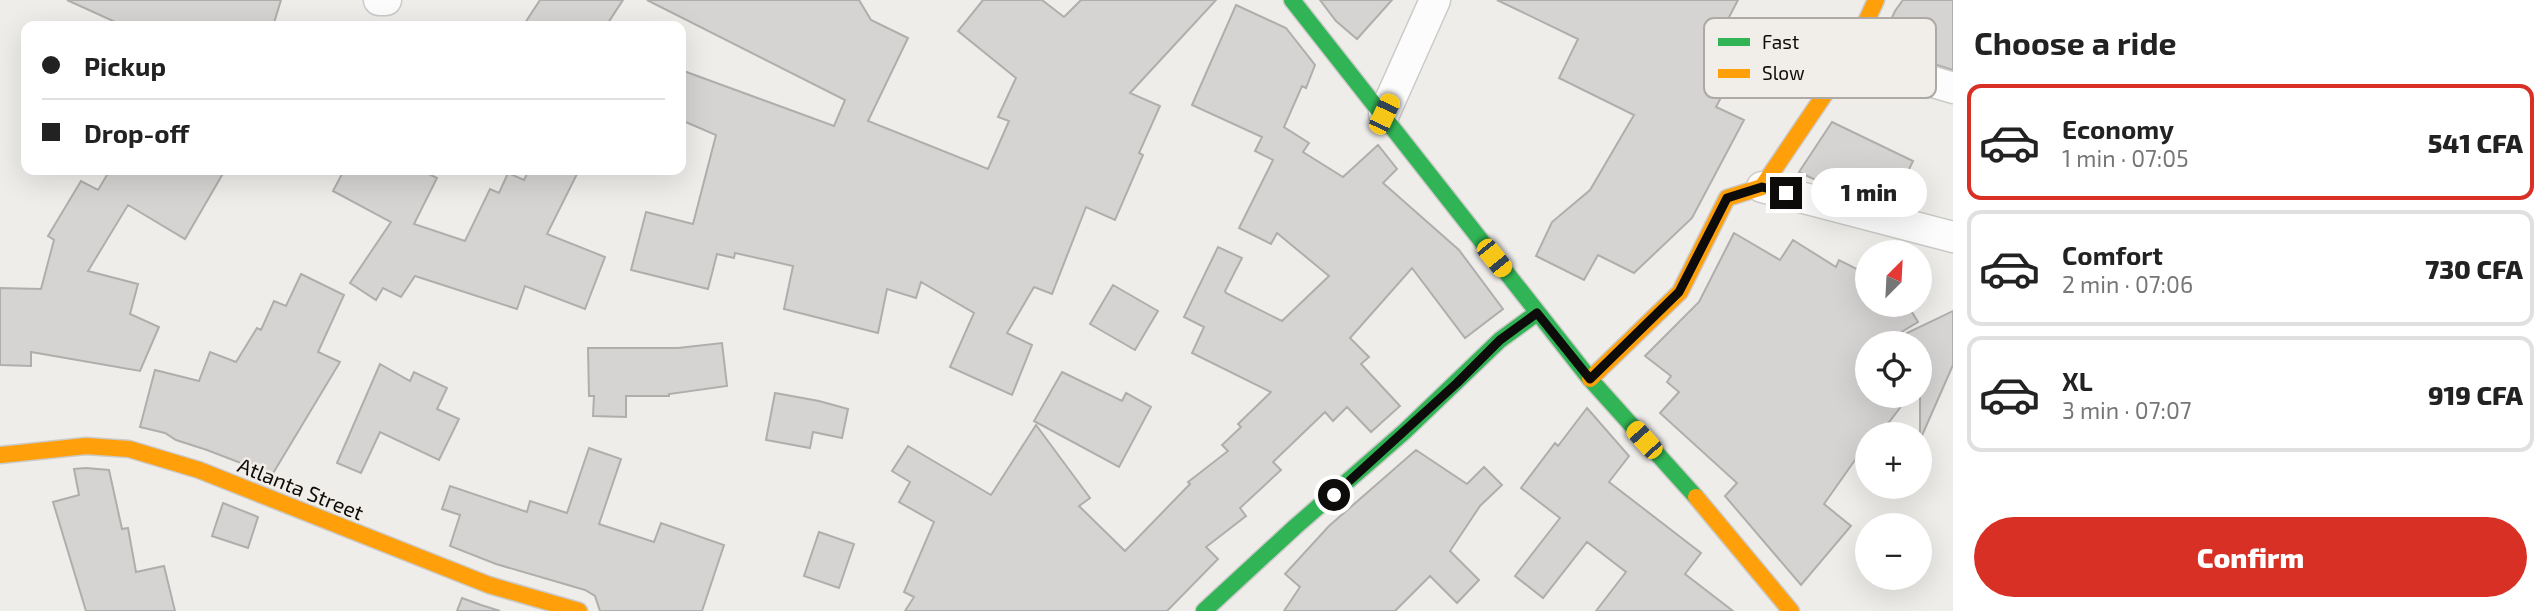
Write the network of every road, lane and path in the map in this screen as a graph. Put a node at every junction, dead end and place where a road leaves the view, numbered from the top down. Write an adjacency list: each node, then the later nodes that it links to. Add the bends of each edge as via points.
1 (379, 0): 2 (street)
2 (386, 0)
3 (1293, 0): 10 (street)
4 (1435, 0): 10 (street)
5 (1876, 0): 6 (street)
6 (1868, 18)
7 (1936, 83): 8 (street)
8 (1953, 88)
9 (1822, 98): 11 (street)
10 (1384, 114): 13 (street)
11 (1762, 187): 12 (street); 14 (street, via 1727,198 1679,292)
12 (1953, 237)
13 (1537, 313): 14 (street); 16 (street, via 1500,340 1404,432 1294,527)
14 (1590, 379): 18 (street, via 1717,520)
15 (0, 455): 17 (street, Atlanta Street, via 86,446 129,449 199,470 489,585)
16 (1214, 608)
17 (579, 611)
18 (1791, 611)

